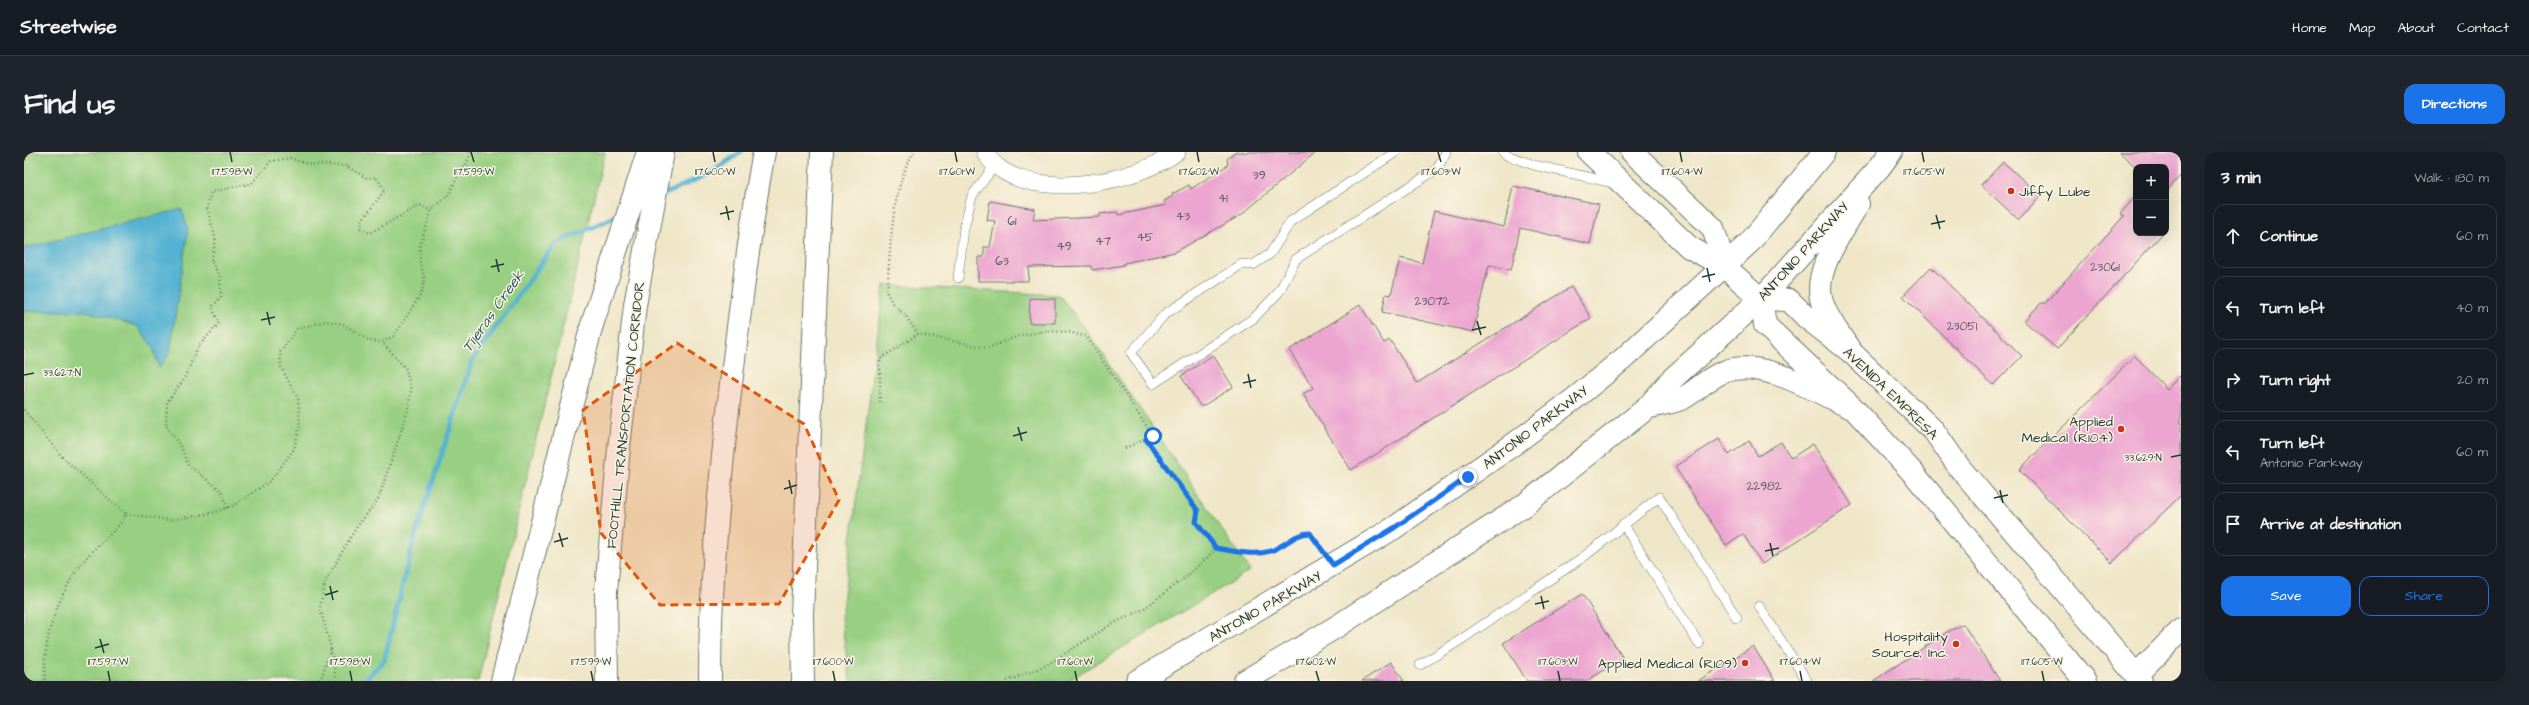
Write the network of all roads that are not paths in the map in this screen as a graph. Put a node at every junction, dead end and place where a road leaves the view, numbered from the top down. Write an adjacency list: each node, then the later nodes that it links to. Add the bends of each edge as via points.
1 (648, 152): 28 (main road, via 591,328)
2 (663, 152): 29 (main road, FOOTHILL TRANSPORTATION CORRIDOR, via 635,305 619,448 606,592)
3 (764, 152): 30 (main road, via 725,426 710,616)
4 (822, 152): 31 (main road, via 802,614)
5 (1177, 152): 12 (street, via 1129,175 1099,182 1065,185 1032,182 1007,174)
6 (1396, 152): 7 (lane, via 1291,220 1270,254 1253,265 1242,264 1165,314 1131,354 1153,384 1254,318 1279,292 1296,259 1438,170)
7 (1446, 152)
8 (1503, 152): 14 (lane, via 1534,165)
9 (1589, 152): 14 (main road)
10 (1632, 152): 15 (main road, via 1713,228)
11 (1824, 152): 15 (main road, ANTONIO PARKWAY, via 1750,242)
12 (989, 157): 16 (lane, via 972,196 964,228)
13 (1885, 160): 17 (main road, ANTONIO PARKWAY); 18 (main road, via 1830,251 1822,272 1822,304)
14 (1624, 185): 15 (main road, via 1689,247)
15 (1725, 267): 17 (main road); 32 (main road, ANTONIO PARKWAY, via 1623,359 1514,444 1399,524)
16 (958, 278)
17 (1760, 299): 18 (main road, AVENIDA EMPRESA, via 1789,300 1807,318); 19 (main road, ANTONIO PARKWAY, via 1671,380); 20 (main road, via 1765,325)
18 (1851, 352): 27 (main road, AVENIDA EMPRESA, via 1934,431 1959,467)
19 (1647, 408): 20 (main road, via 1684,397 1706,380 1736,370 1757,370 1790,377); 33 (main road, ANTONIO PARKWAY, via 1523,506 1336,627)
20 (1854, 409): 35 (main road, via 1955,521 2017,601)
21 (1623, 524): 23 (lane, via 1659,497); 25 (lane); 26 (lane, via 1586,554 1459,641)
22 (1759, 606): 34 (lane)
23 (1737, 618)
24 (2181, 630): 27 (main road)
25 (1699, 644)
26 (1420, 664)
27 (2136, 679)
28 (502, 681)
29 (607, 681)
30 (710, 681)
31 (803, 681)
32 (1137, 681)
33 (1245, 681)
34 (1807, 681)
35 (2085, 681)

